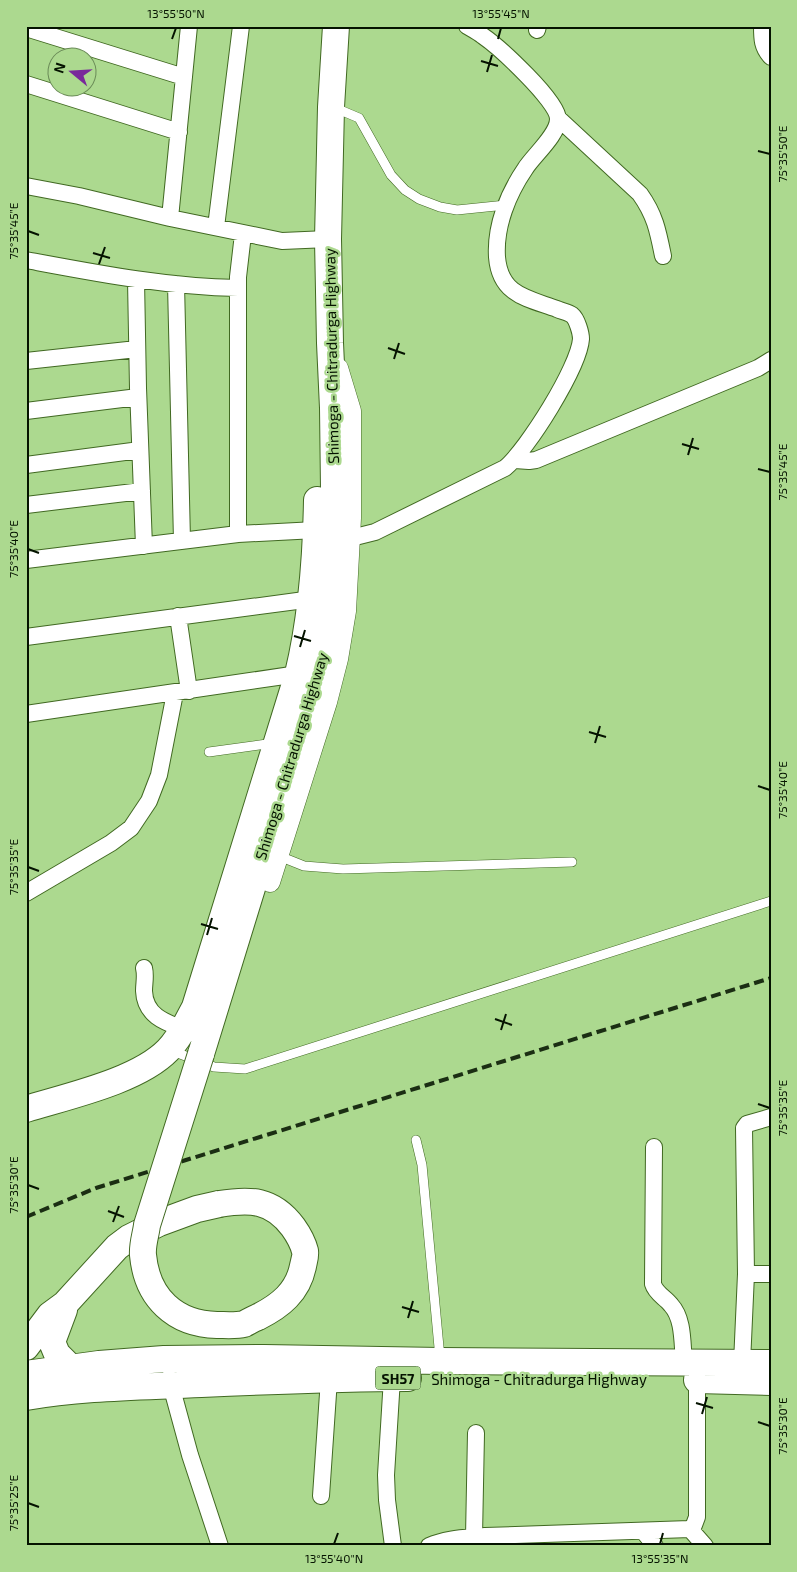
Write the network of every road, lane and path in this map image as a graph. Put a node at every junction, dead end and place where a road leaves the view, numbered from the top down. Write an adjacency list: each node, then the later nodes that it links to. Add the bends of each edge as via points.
1 (241, 26): 16 (street)
2 (336, 26): 10 (main road, Shimoga - Chitradurga Highway)
3 (467, 26): 11 (street, via 484,36 515,64 554,107)
4 (762, 26): 7 (street, via 762,44)
5 (188, 27): 8 (street)
6 (26, 28): 8 (street)
7 (771, 57)
8 (184, 77): 12 (street)
9 (26, 84): 12 (street)
10 (331, 107): 14 (lane, via 359,118 391,175 419,199 456,210); 18 (main road, Shimoga - Chitradurga Highway)
11 (558, 118): 14 (street, via 555,130 524,169); 19 (street, via 650,207)
12 (179, 132): 15 (street)
13 (26, 186): 15 (street)
14 (506, 205): 31 (street, via 500,223 497,257 501,279 508,288 522,296 572,315 581,338 576,358 552,405)
15 (170, 218): 16 (street)
16 (216, 227): 17 (street)
17 (243, 234): 18 (street, via 282,241); 23 (street)
18 (328, 239): 24 (main road, Shimoga - Chitradurga Highway)
19 (663, 256)
20 (26, 260): 21 (street)
21 (136, 280): 22 (street); 25 (street)
22 (176, 284): 23 (street); 38 (street)
23 (238, 288): 36 (street)
24 (330, 342): 35 (main road, via 316,418); 37 (street, via 351,411); 62 (main road, Shimoga - Chitradurga Highway, bridge, via 334,408 335,571 320,667 147,1225 143,1253 148,1280 157,1295 172,1312 200,1325 243,1324 272,1310 290,1295 301,1276 306,1252 288,1220 270,1206 250,1200 196,1209 159,1223 129,1238)
25 (137, 349): 27 (street); 28 (street)
26 (771, 360): 31 (street, via 536,460)
27 (26, 361)
28 (138, 397): 29 (street); 30 (street)
29 (26, 411)
30 (140, 450): 32 (street); 33 (street)
31 (515, 460): 37 (street, via 505,468 375,532)
32 (26, 465)
33 (142, 491): 34 (street); 39 (street)
34 (26, 505)
35 (316, 530): 36 (street); 41 (main road)
36 (238, 534): 38 (street)
37 (351, 538): 49 (street, via 346,611 338,659)
38 (182, 541): 39 (street)
39 (144, 546): 40 (street)
40 (26, 560)
41 (312, 599): 42 (street); 44 (main road)
42 (178, 616): 43 (street); 45 (street)
43 (26, 637)
44 (298, 674): 45 (street); 47 (main road)
45 (182, 692): 46 (street); 52 (street, via 159,775 149,801 131,828)
46 (26, 714)
47 (276, 743): 48 (lane); 55 (main road, via 195,1007)
48 (210, 752)
49 (279, 856): 50 (lane, via 304,866 343,869); 51 (street)
50 (572, 862)
51 (270, 882)
52 (26, 892)
53 (771, 901): 55 (lane, via 245,1069 214,1067)
54 (144, 968): 55 (street, via 144,998 148,1009)
55 (176, 1040): 56 (main road, via 150,1065 123,1078)
56 (26, 1109)
57 (771, 1117): 60 (street, via 747,1124 744,1128)
58 (416, 1140): 66 (lane, via 422,1166)
59 (654, 1148): 70 (street, via 653,1284 677,1313)
60 (746, 1274): 61 (street); 67 (street)
61 (771, 1274)
62 (65, 1304): 63 (main road, Shimoga - Chitradurga Highway); 64 (main road, Shimoga - Chitradurga Highway, via 50,1314)
63 (54, 1336): 69 (main road, via 52,1342 57,1354); 74 (main road, Shimoga - Chitradurga Highway, via 47,1344)
64 (26, 1347)
65 (164, 1359): 66 (main road, Shimoga - Chitradurga Highway / SH57); 69 (main road, Shimoga - Chitradurga Highway / SH57); 75 (street)
66 (440, 1361): 70 (main road, Shimoga - Chitradurga Highway / SH57)
67 (742, 1363): 68 (main road, Shimoga - Chitradurga Highway / SH57); 70 (main road, Shimoga - Chitradurga Highway / SH57)
68 (771, 1363)
69 (71, 1368): 74 (main road, Shimoga - Chitradurga Highway / SH57)
70 (693, 1368): 71 (main road, Shimoga - Chitradurga Highway / SH57); 73 (main road, Shimoga - Chitradurga Highway / SH57); 78 (street, via 697,1516)
71 (392, 1378): 72 (main road, Shimoga - Chitradurga Highway / SH57); 84 (street, via 386,1475)
72 (328, 1379): 75 (main road, Shimoga - Chitradurga Highway / SH57); 77 (street)
73 (771, 1382)
74 (33, 1384): 75 (main road, Shimoga - Chitradurga Highway / SH57, via 101,1388)
75 (171, 1386): 83 (street)
76 (476, 1433): 81 (street)
77 (321, 1496)
78 (690, 1529): 79 (street); 88 (street)
79 (643, 1531): 80 (street); 87 (street)
80 (592, 1532): 82 (street); 86 (street)
81 (474, 1537): 82 (street); 85 (street)
82 (549, 1539)
83 (220, 1546)
84 (393, 1546)
85 (429, 1546)
86 (603, 1546)
87 (656, 1546)
88 (705, 1546)

